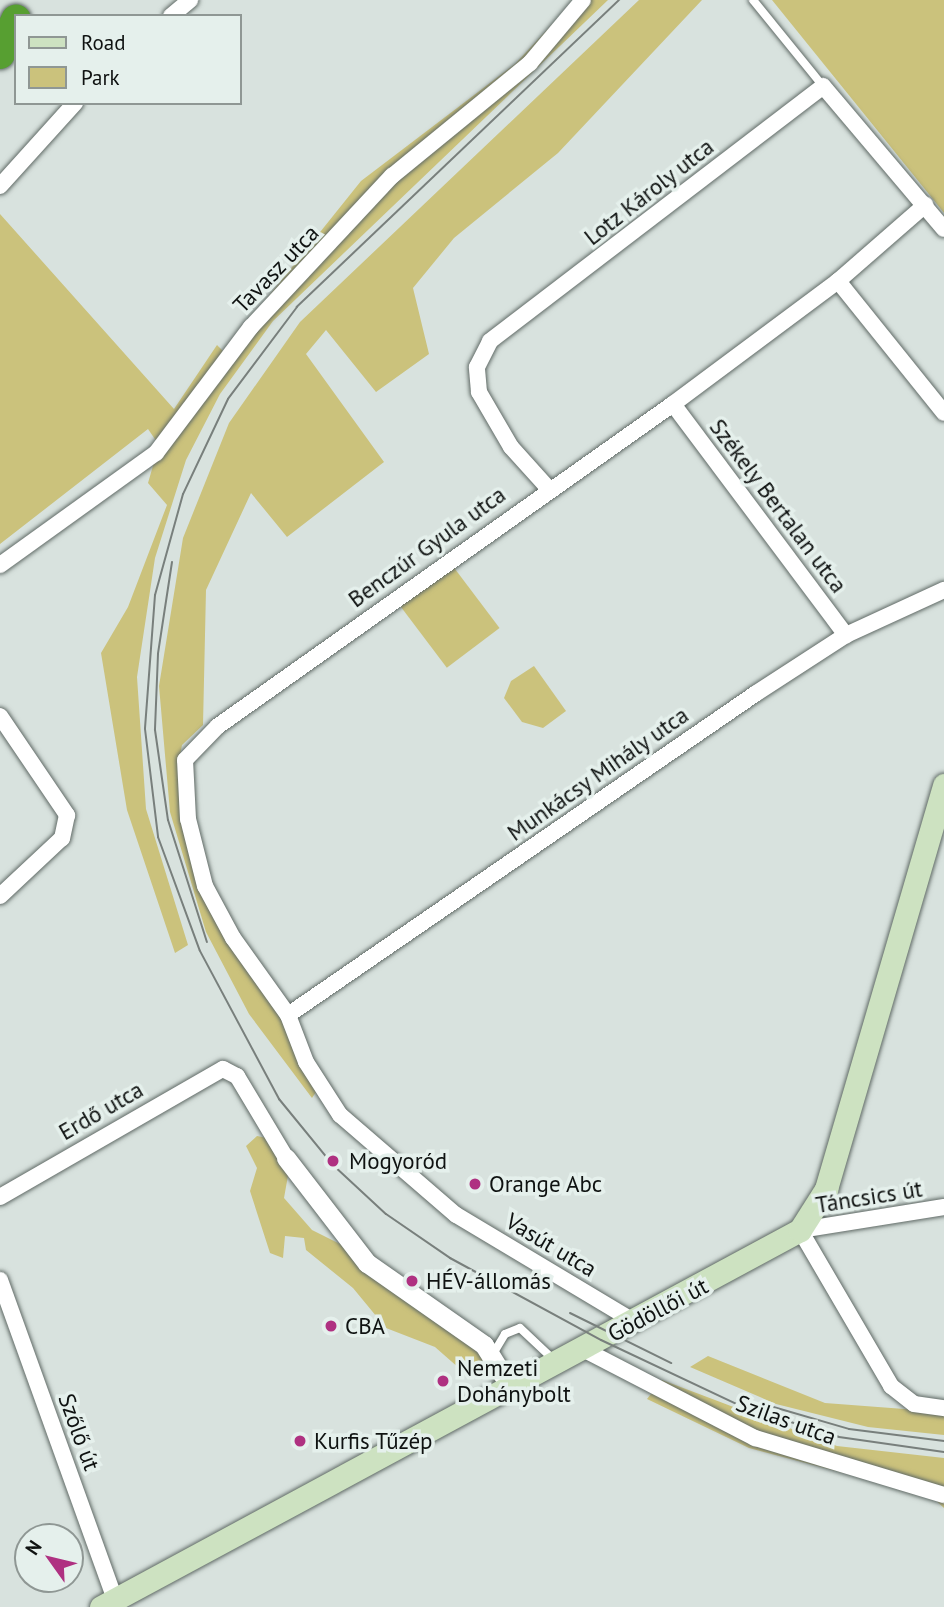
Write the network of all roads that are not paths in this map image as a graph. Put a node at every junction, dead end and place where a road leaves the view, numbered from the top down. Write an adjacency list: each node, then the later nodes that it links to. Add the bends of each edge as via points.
1 (190, 0): 4 (street)
2 (583, 0): 16 (street, Tavasz utca, via 530,63 392,176 251,327 156,453)
3 (753, 0): 7 (lane)
4 (173, 14)
5 (14, 24): 6 (highway)
6 (0, 54)
7 (823, 86): 10 (street); 15 (street, Lotz Károly utca, via 491,341 477,367 480,392 511,447)
8 (73, 105): 9 (street)
9 (0, 186)
10 (925, 205): 11 (street); 12 (street, Benczúr Gyula utca)
11 (944, 229)
12 (838, 281): 13 (street, Benczúr Gyula utca); 14 (street)
13 (673, 404): 15 (street, Benczúr Gyula utca); 18 (street, Székely Bertalan utca)
14 (944, 413)
15 (548, 488): 22 (street, Benczúr Gyula utca, via 189,751 188,819 205,886 233,938)
16 (0, 565)
17 (944, 590): 18 (street, Munkácsy Mihály utca)
18 (846, 635): 22 (street, Munkácsy Mihály utca)
19 (0, 716): 21 (street, via 67,815 62,838)
20 (944, 785): 26 (main road, Gödöllői út, via 826,1189)
21 (0, 896)
22 (288, 1015): 28 (street, Vasút utca, via 318,1084 363,1139 456,1215)
23 (286, 1158): 24 (street, Erdő utca, via 227,1070); 30 (street, via 367,1264)
24 (0, 1197)
25 (944, 1207): 26 (street, Táncsics út)
26 (800, 1230): 28 (main road, Gödöllői út); 33 (street, via 891,1386 914,1404)
27 (0, 1280): 35 (street, Szőlő út)
28 (635, 1322): 29 (main road, Gödöllői út)
29 (583, 1349): 31 (main road, Gödöllői út); 34 (street, Szilas utca, via 755,1438)
30 (492, 1355): 31 (lane, via 505,1334 520,1328); 32 (street)
31 (556, 1363): 32 (main road, Gödöllői út)
32 (511, 1388): 35 (main road, Gödöllői út)
33 (944, 1408)
34 (944, 1495)
35 (108, 1603)

